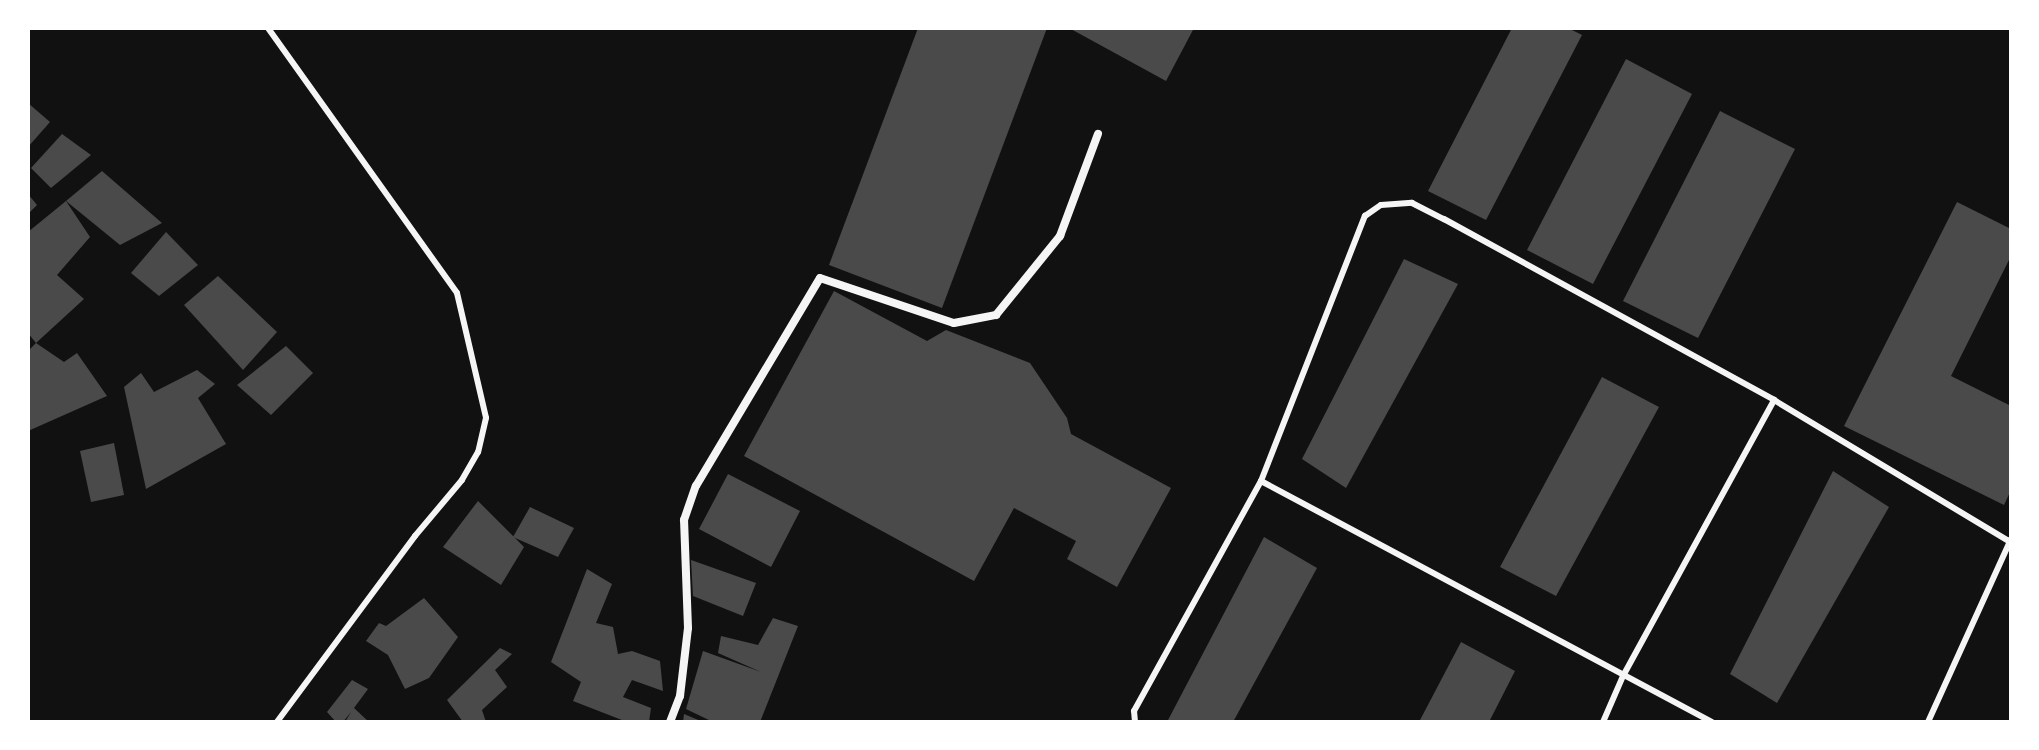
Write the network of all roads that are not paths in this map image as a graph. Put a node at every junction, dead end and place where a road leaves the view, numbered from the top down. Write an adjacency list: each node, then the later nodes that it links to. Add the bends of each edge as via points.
1 (268, 28): 7 (lane, via 457,293 486,418 478,452 462,480)
2 (1098, 134): 8 (street, via 1060,236 996,315 954,323 820,278 696,486 684,520 688,628 680,696)
3 (1774, 400): 4 (lane, via 1433,213 1412,203 1381,205 1365,216); 5 (lane); 6 (lane)
4 (1261, 481): 6 (lane); 9 (lane, via 1134,711)
5 (2010, 540): 12 (lane)
6 (1623, 676): 10 (lane); 11 (lane)
7 (277, 722)
8 (670, 722)
9 (1135, 722)
10 (1603, 722)
11 (1712, 722)
12 (1928, 722)

